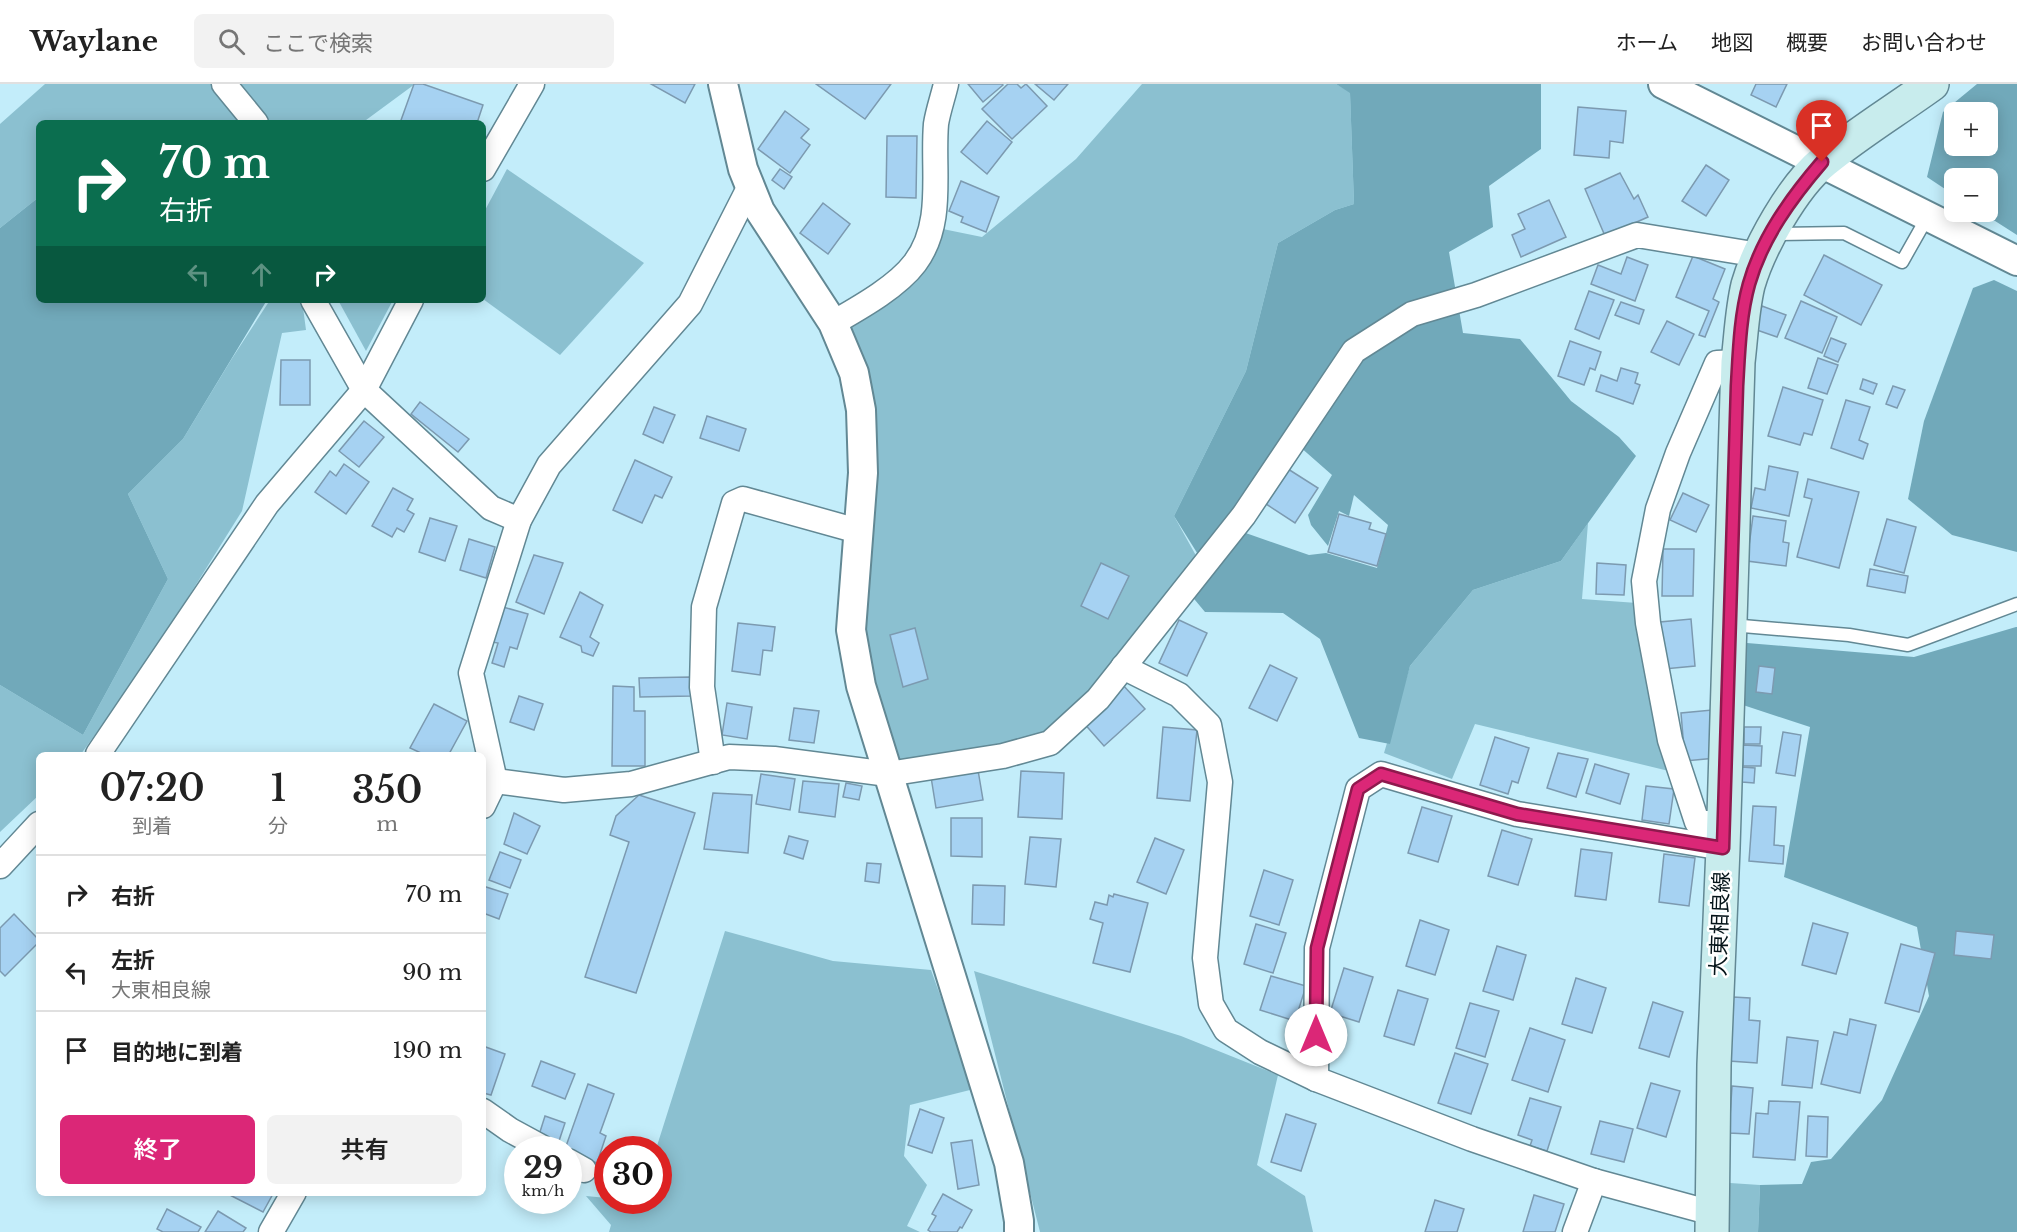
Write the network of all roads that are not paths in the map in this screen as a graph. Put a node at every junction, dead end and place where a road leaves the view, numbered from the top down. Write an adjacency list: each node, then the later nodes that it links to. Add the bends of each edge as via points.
1 (224, 84): 7 (street)
2 (532, 84): 9 (street)
3 (723, 84): 10 (street)
4 (946, 84): 16 (street, via 936,123 936,199 930,237 914,264 882,293)
5 (1663, 84): 8 (street)
6 (1932, 84): 8 (main road, 大東相良線)
7 (254, 120)
8 (1822, 162): 11 (street); 12 (main road, 大東相良線, via 1782,212)
9 (486, 164)
10 (750, 186): 16 (street, via 760,211); 19 (street, via 690,304 549,465)
11 (1928, 216): 12 (lane, via 1902,262 1844,233); 13 (street)
12 (1765, 244): 17 (main road, 大東相良線, via 1748,286); 23 (street, via 1637,235 1476,295 1412,314 1354,351 1244,514)
13 (2017, 261)
14 (315, 303): 18 (street)
15 (409, 303): 18 (street)
16 (833, 323): 20 (street, via 854,373 861,410 863,473)
17 (1738, 362): 22 (main road, 大東相良線); 30 (street, via 1717,363 1691,423 1658,509 1644,581 1670,740 1697,822)
18 (364, 390): 19 (street, via 491,508); 24 (street, via 267,504)
19 (519, 520): 27 (street, via 471,673)
20 (858, 531): 25 (street, via 743,499 734,503 704,607 702,687); 26 (street, via 851,630 861,686)
21 (2017, 604): 22 (lane, via 1908,645 1849,635)
22 (1729, 625): 30 (main road, 大東相良線)
23 (1122, 667): 26 (street, via 1098,699 1050,743 1004,756); 32 (street, via 1179,695 1209,725 1220,782 1205,958 1211,1004 1226,1030 1260,1052)
24 (100, 752)
25 (713, 762): 26 (street, via 729,757 774,759); 27 (street, via 631,784 564,790)
26 (888, 774): 39 (street, via 1009,1163)
27 (495, 781): 28 (street)
28 (486, 800)
29 (36, 827): 31 (street)
30 (1723, 837): 32 (street, via 1517,814 1381,774 1358,789 1317,948); 37 (main road, 大東相良線)
31 (0, 866)
32 (1316, 1079): 35 (street)
33 (486, 1113): 34 (street)
34 (521, 1136)
35 (1594, 1181): 37 (street); 40 (street)
36 (292, 1196): 38 (street)
37 (1712, 1223)
38 (272, 1232)
39 (1019, 1232)
40 (1575, 1232)

